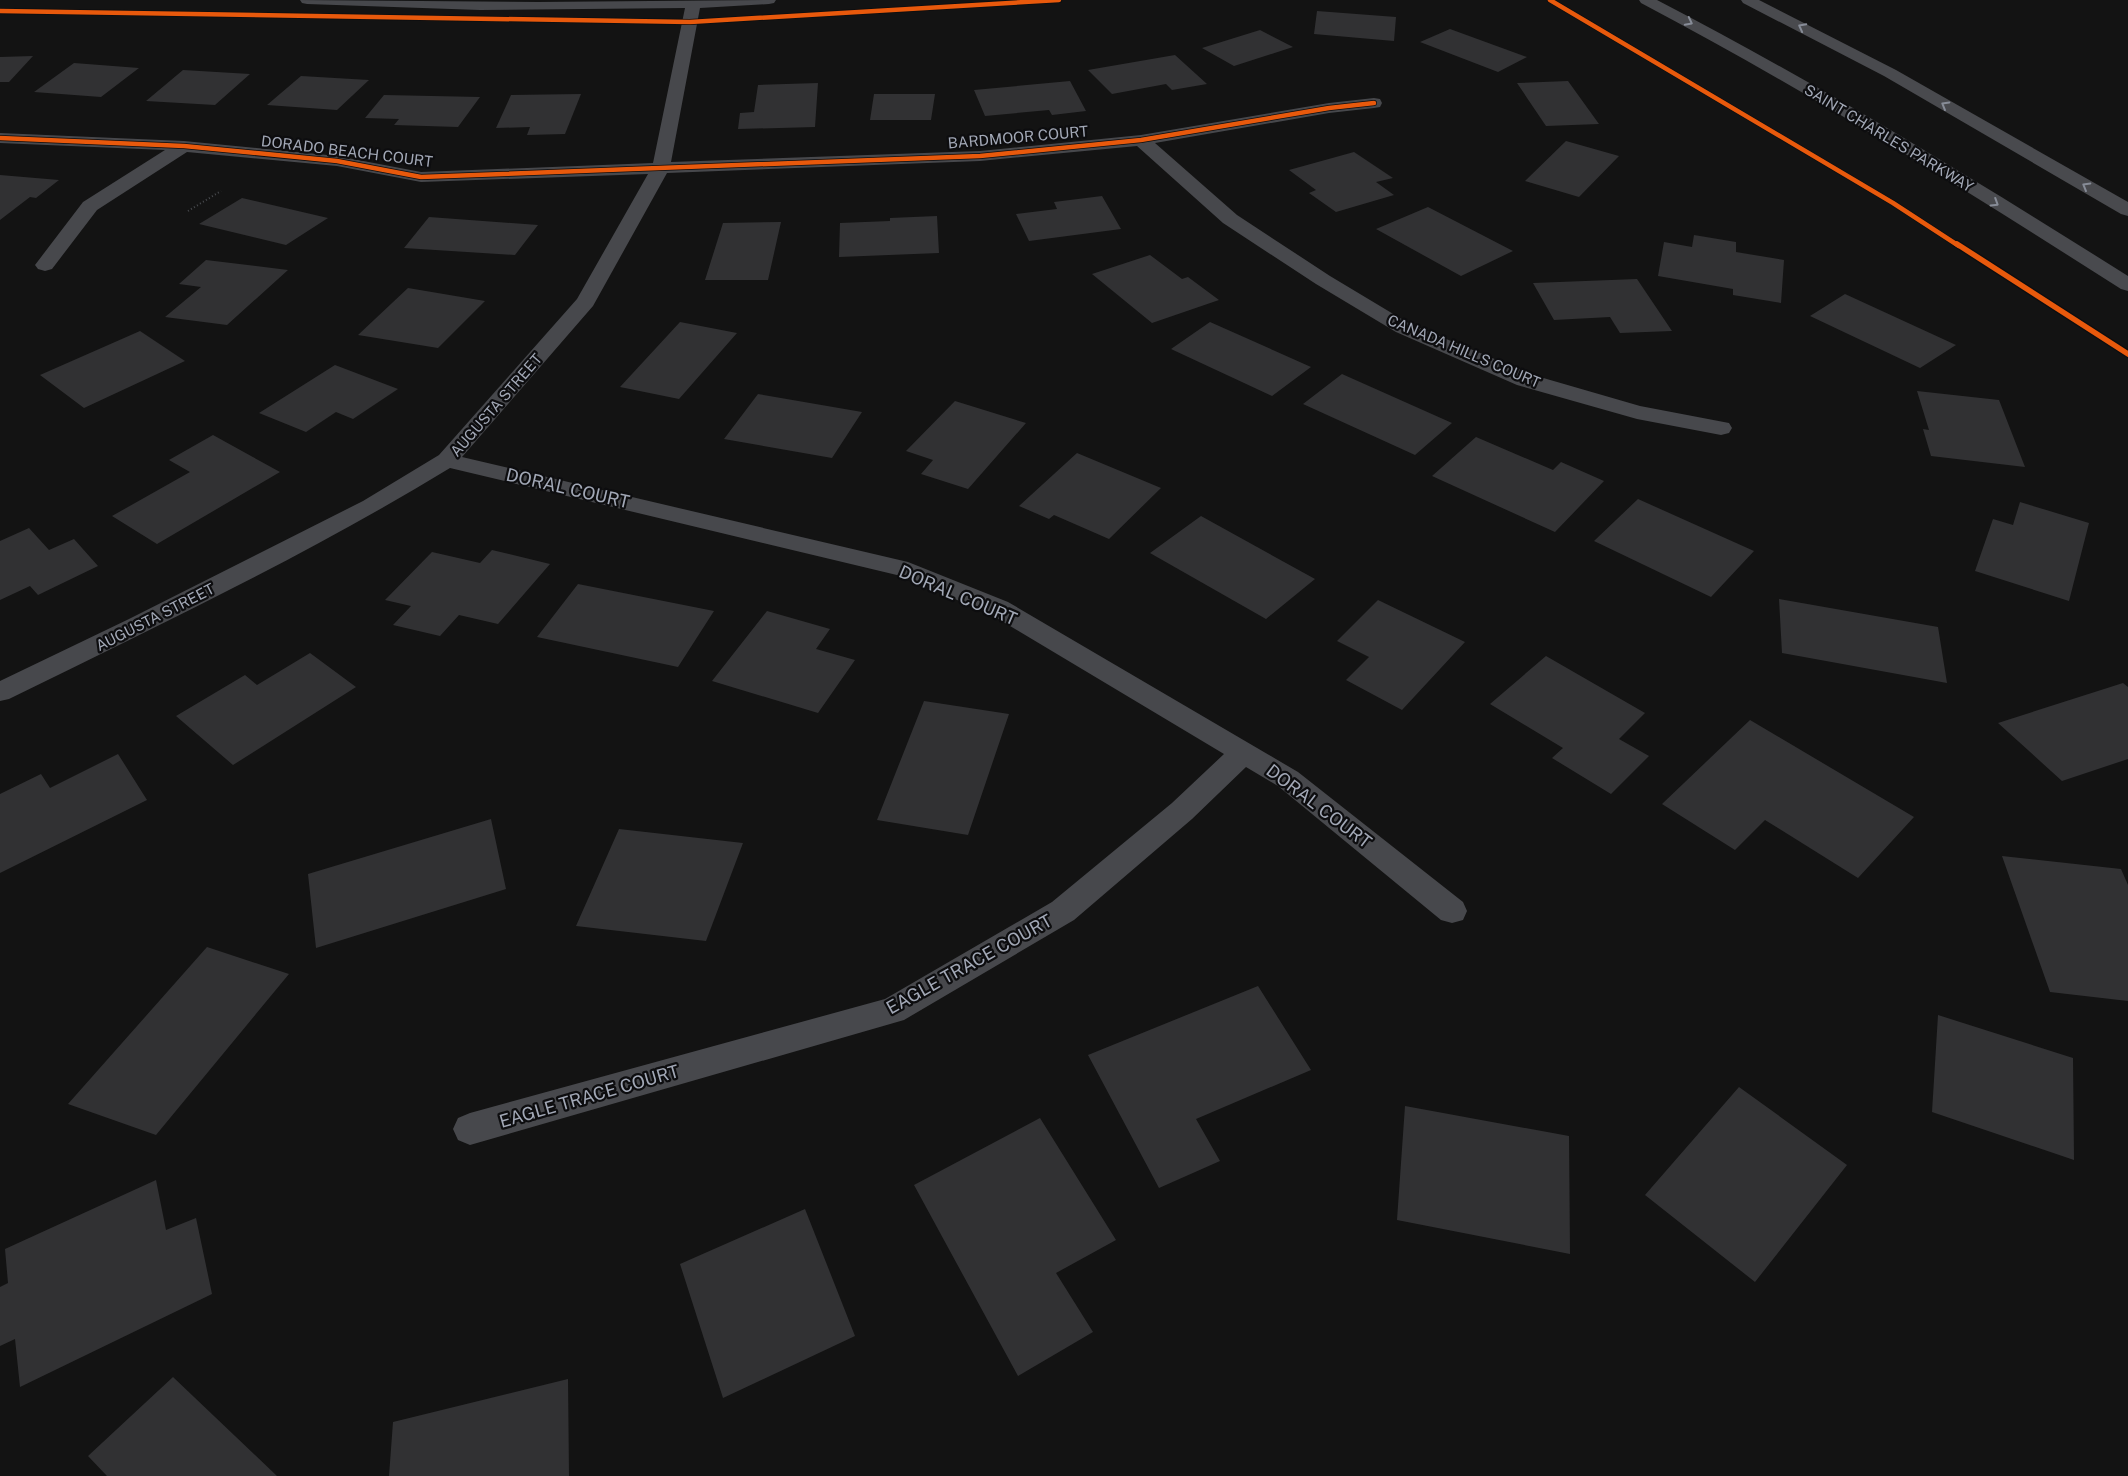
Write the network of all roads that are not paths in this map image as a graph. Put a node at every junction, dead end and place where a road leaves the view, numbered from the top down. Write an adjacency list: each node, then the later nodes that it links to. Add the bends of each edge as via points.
1 (306, 0): 5 (street, via 413,6)
2 (769, 0): 5 (street)
3 (1646, 0): 13 (main road, SAINT CHARLES PARKWAY, one-way to 13, via 1729,42 1866,123)
4 (1748, 0): 11 (main road, one-way to 4, via 1890,73)
5 (692, 1): 10 (street, AUGUSTA STREET)
6 (1374, 102): 8 (street, BARDMOOR COURT)
7 (0, 138): 9 (street, DORADO BEACH COURT)
8 (1141, 140): 10 (street, BARDMOOR COURT, via 980,156); 14 (street, CANADA HILLS COURT, via 1230,219 1403,328 1525,380 1637,412)
9 (184, 146): 10 (street, DORADO BEACH COURT, via 337,161 422,177); 12 (street, via 90,206)
10 (661, 167): 15 (street, AUGUSTA STREET, via 586,302)
11 (2128, 210)
12 (45, 265)
13 (2128, 285)
14 (1721, 428)
15 (447, 460): 16 (street, AUGUSTA STREET, via 371,506 130,630); 17 (street, DORAL COURT, via 908,570 999,608)
16 (0, 692)
17 (1244, 752): 18 (street, DORAL COURT, via 1288,779); 19 (street, EAGLE TRACE COURT, via 1182,811 1063,911 893,1010)
18 (1452, 911)
19 (470, 1129)

